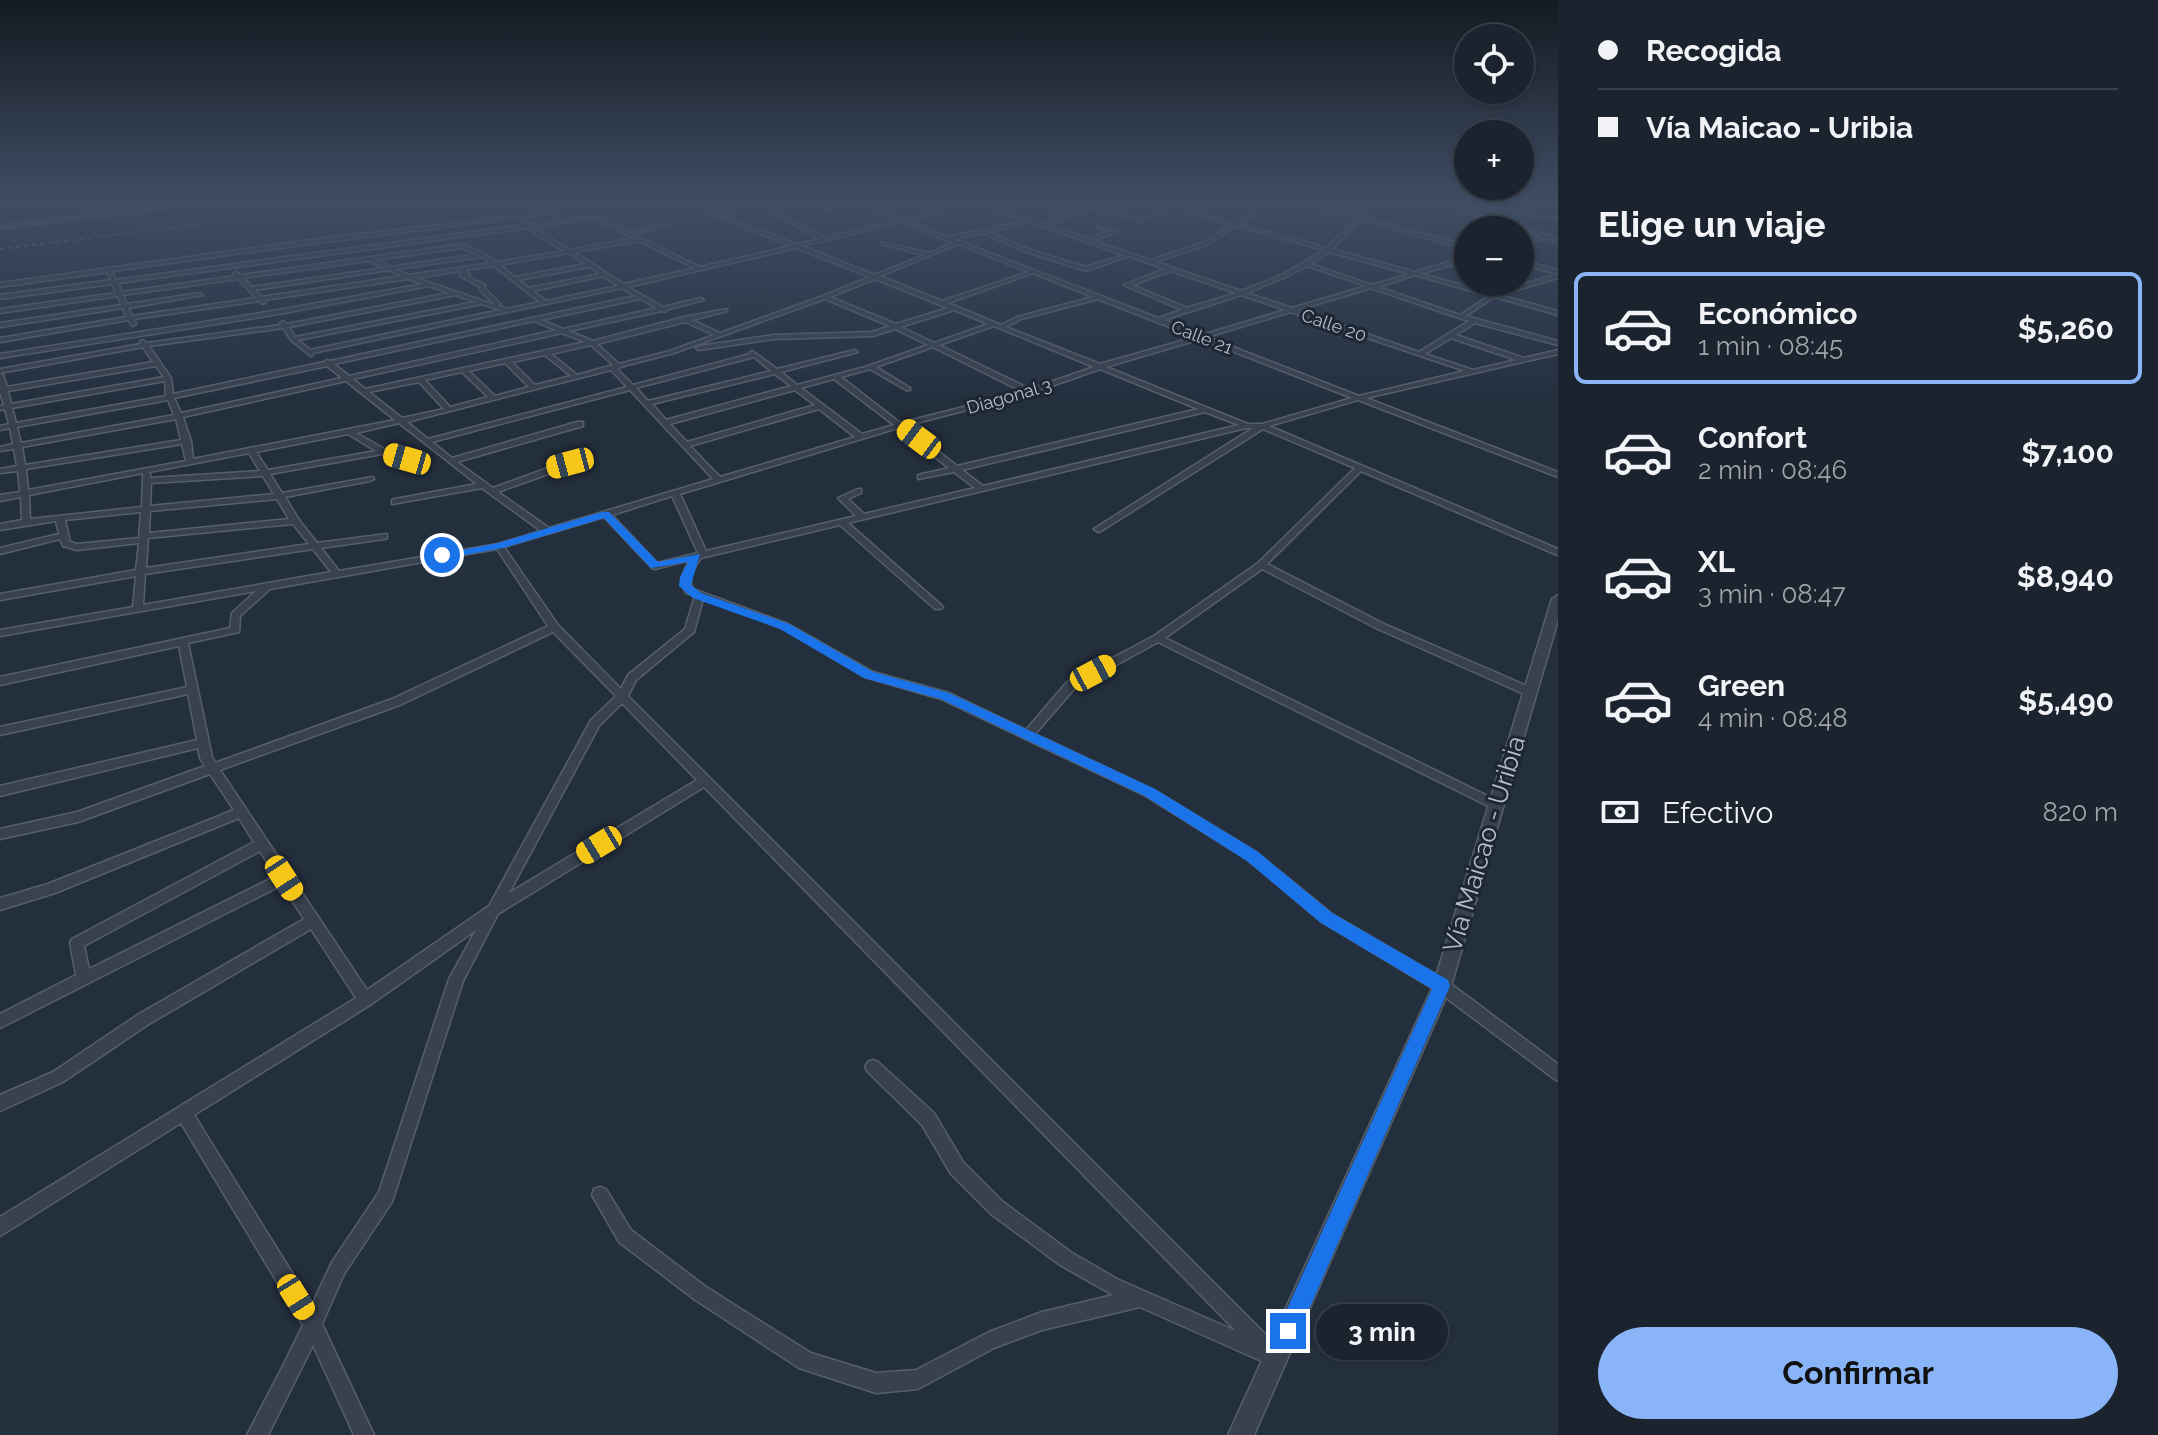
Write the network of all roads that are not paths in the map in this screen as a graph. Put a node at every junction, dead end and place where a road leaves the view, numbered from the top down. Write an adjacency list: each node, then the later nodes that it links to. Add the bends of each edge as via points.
1 (138, 266): 25 (street)
2 (222, 266): 34 (street)
3 (229, 266): 30 (street)
4 (316, 266): 30 (street)
5 (382, 266): 22 (street)
6 (401, 266): 22 (street)
7 (483, 266): 23 (street)
8 (499, 266): 33 (street)
9 (583, 266): 33 (street)
10 (589, 266): 29 (street)
11 (702, 266): 21 (street)
12 (845, 266): 32 (street)
13 (902, 266): 32 (street)
14 (1016, 266): 26 (street, Calle 21)
15 (1161, 266): 24 (street, Calle 20)
16 (1301, 266): 44 (street)
17 (1312, 266): 39 (street)
18 (1390, 266): 27 (street)
19 (1437, 266): 27 (street, Diagonal 3)
20 (1534, 266): 28 (street)
21 (697, 267): 40 (street)
22 (386, 268): 31 (street); 41 (street)
23 (462, 269): 31 (street); 60 (street, via 467,274 462,275 483,286)
24 (1170, 269): 44 (street, Calle 20); 63 (street, via 1127,285)
25 (109, 270): 34 (street); 38 (street)
26 (1032, 272): 52 (street, Calle 21); 57 (street)
27 (1414, 272): 37 (street); 39 (street, Diagonal 3)
28 (1558, 274): 35 (street)
29 (602, 275): 40 (street); 42 (street)
30 (239, 276): 41 (street); 45 (street)
31 (408, 277): 36 (street); 53 (street)
32 (875, 277): 51 (street); 57 (street)
33 (515, 279): 42 (street)
34 (114, 282): 45 (street); 49 (street)
35 (1534, 282)
36 (432, 284): 43 (street); 66 (street)
37 (1454, 284)
38 (0, 285)
39 (1371, 286): 64 (street, Diagonal 3); 68 (street)
40 (620, 287): 50 (street); 56 (street)
41 (251, 289): 53 (street)
42 (529, 290): 56 (street)
43 (459, 293): 55 (street); 75 (street)
44 (1238, 293): 63 (street); 64 (street, Calle 20)
45 (119, 294): 58 (street); 65 (street)
46 (200, 295): 58 (street)
47 (1492, 296): 68 (street)
48 (1498, 296): 67 (street)
49 (0, 297)
50 (640, 297): 61 (street); 70 (street)
51 (825, 297): 77 (street); 80 (street)
52 (1099, 297): 72 (street, Calle 21); 76 (street)
53 (261, 299): 66 (street); 69 (street)
54 (701, 300): 61 (street)
55 (484, 302): 60 (street); 83 (street)
56 (545, 303): 60 (street)
57 (942, 303): 59 (street)
58 (125, 306): 69 (street); 74 (street)
59 (953, 308): 76 (street); 77 (street)
60 (505, 309): 70 (street); 90 (street)
61 (663, 309): 71 (street); 78 (street)
62 (725, 310): 71 (street)
63 (1186, 310): 72 (street)
64 (1291, 310): 82 (street, Diagonal 3); 95 (street, Calle 20)
65 (0, 311)
66 (273, 313): 75 (street); 79 (street)
67 (1558, 313)
68 (1461, 317): 73 (street)
69 (130, 318): 79 (street); 84 (street)
70 (537, 320): 78 (street); 101 (street)
71 (686, 320): 80 (street); 85 (street)
72 (1158, 320): 82 (street, Calle 21)
73 (1474, 321): 81 (street); 87 (street)
74 (0, 325)
75 (285, 326): 83 (street); 88 (street)
76 (997, 326): 89 (street); 103 (street)
77 (898, 327): 86 (street, via 855,337 774,337); 89 (street)
78 (563, 331): 85 (street); 109 (street)
79 (137, 334): 88 (street); 97 (street)
80 (720, 335): 92 (street)
81 (1450, 335): 95 (street); 98 (street)
82 (1201, 336): 103 (street, Diagonal 3); 123 (street, Calle 21)
83 (293, 339): 90 (street)
84 (0, 340)
85 (592, 343): 91 (street); 102 (street)
86 (738, 343): 92 (street); 96 (street)
87 (1558, 343)
88 (145, 345): 100 (street); 108 (street)
89 (936, 345): 104 (street); 120 (street)
90 (308, 352): 101 (street)
91 (545, 352): 99 (street); 110 (street)
92 (672, 352): 102 (street)
93 (855, 352): 106 (street)
94 (1558, 352): 98 (street)
95 (1420, 354): 107 (street, Calle 20)
96 (755, 355): 106 (street); 114 (street)
97 (0, 356)
98 (1524, 360): 107 (street)
99 (507, 361): 105 (street); 115 (street)
100 (159, 363): 112 (street); 117 (street)
101 (328, 363): 109 (street); 121 (street)
102 (618, 366): 110 (street); 114 (street, via 614,370)
103 (1102, 366): 120 (street, Diagonal 3); 127 (street)
104 (871, 367): 111 (street); 118 (street)
105 (464, 370): 113 (street); 122 (street)
106 (776, 371): 116 (street); 124 (street)
107 (1473, 372): 123 (street)
108 (0, 373): 117 (street)
109 (347, 377): 119 (street); 129 (street)
110 (576, 377): 115 (street)
111 (836, 377): 116 (street); 134 (street)
112 (168, 378): 121 (street); 126 (street)
113 (420, 379): 119 (street); 128 (street)
114 (630, 386): 124 (street); 141 (street)
115 (534, 388): 122 (street)
116 (798, 388): 125 (street); 131 (street)
117 (2, 389): 126 (street)
118 (908, 389)
119 (364, 391): 130 (street)
120 (1030, 392): 134 (street, Diagonal 3)
121 (170, 397): 129 (street); 133 (street)
122 (493, 398): 128 (street)
123 (1358, 398): 136 (street); 157 (street, Calle 21)
124 (648, 403): 131 (street)
125 (821, 406): 139 (street); 142 (street)
126 (4, 407): 133 (street)
127 (1208, 409): 135 (street); 152 (street)
128 (449, 410): 130 (street)
129 (178, 416): 140 (street); 143 (street)
130 (403, 420): 138 (street); 141 (street)
131 (667, 422): 142 (street)
132 (580, 424): 147 (street)
133 (13, 425): 137 (street); 143 (street)
134 (901, 425): 139 (street, Diagonal 3); 152 (street)
135 (1247, 426): 136 (street); 163 (street)
136 (1262, 426): 153 (street); 179 (street)
137 (0, 428)
138 (349, 432): 145 (street); 146 (street)
139 (860, 437): 160 (street, Diagonal 3)
140 (187, 441): 148 (street); 151 (street)
141 (428, 441): 147 (street)
142 (684, 445): 160 (street)
143 (17, 446): 144 (street); 151 (street)
144 (0, 449)
145 (252, 451): 148 (street); 156 (street)
146 (383, 452): 150 (street); 156 (street)
147 (451, 461): 162 (street)
148 (190, 462): 154 (street)
149 (570, 463): 164 (street)
150 (422, 466)
151 (22, 467): 155 (street); 166 (street)
152 (957, 468): 158 (street); 163 (street)
153 (1360, 468): 187 (street); 189 (street)
154 (147, 469): 161 (street); 166 (street)
155 (0, 471)
156 (265, 473): 161 (street); 168 (street)
157 (1558, 475)
158 (921, 477)
159 (370, 479): 168 (street)
160 (719, 480): 167 (street, Diagonal 3)
161 (147, 481): 171 (street)
162 (483, 485): 164 (street); 170 (street)
163 (982, 489): 173 (street)
164 (492, 491): 180 (street)
165 (858, 491): 173 (street, via 842,498)
166 (26, 493): 169 (street); 176 (street)
167 (675, 493): 172 (street, Diagonal 3); 188 (street)
168 (279, 496): 171 (street); 175 (street)
169 (0, 498)
170 (395, 502)
171 (144, 508): 174 (street); 183 (street)
172 (606, 514): 180 (street, Diagonal 3); 188 (street, via 655,566)
173 (862, 517): 177 (street)
174 (60, 518): 176 (street); 181 (street)
175 (295, 521): 183 (street); 184 (street)
176 (26, 522): 178 (street)
177 (842, 522): 188 (street); 196 (street)
178 (0, 527)
179 (1098, 529)
180 (548, 532): 185 (street, Diagonal 3)
181 (64, 535): 183 (street, via 66,544 77,547); 186 (street)
182 (384, 536): 184 (street)
183 (145, 538): 190 (street)
184 (314, 544): 190 (street); 191 (street)
185 (499, 546): 191 (street, Diagonal 3); 198 (street)
186 (0, 551)
187 (1558, 552)
188 (700, 555): 194 (street, via 685,577 685,586)
189 (1261, 565): 200 (street); 204 (street, via 1382,627)
190 (140, 572): 193 (street); 197 (street)
191 (337, 574): 192 (street, Diagonal 3)
192 (269, 585): 197 (street, Diagonal 3); 201 (street, via 235,615 235,630)
193 (0, 597)
194 (699, 597): 205 (street, via 690,630 632,678); 207 (street, via 785,626 869,675 924,688)
195 (1558, 599): 204 (street, Vía Maicao - Uribia)
196 (938, 607)
197 (138, 608): 199 (street, Diagonal 3)
198 (554, 627): 205 (street); 209 (street, via 396,702)
199 (0, 633)
200 (1158, 638): 207 (street, via 1071,685); 212 (street)
201 (183, 642): 202 (street); 203 (street)
202 (0, 681)
203 (191, 690): 206 (street); 208 (street)
204 (1530, 692): 212 (street, Vía Maicao - Uribia)
205 (623, 696): 210 (street); 218 (street, via 595,723)
206 (0, 731)
207 (1028, 735): 221 (street, via 1203,823 1327,918)
208 (201, 743): 209 (street); 211 (street)
209 (213, 770): 213 (street); 214 (street, via 78,817)
210 (706, 780): 218 (street); 232 (street)
211 (0, 791)
212 (1496, 805): 221 (street, Vía Maicao - Uribia)
213 (241, 812): 215 (street); 217 (street)
214 (0, 834)
215 (262, 844): 216 (street); 220 (street, via 77,943)
216 (284, 878): 219 (street); 220 (street)
217 (0, 904)
218 (493, 910): 222 (street); 231 (street, via 456,979 386,1196 338,1268)
219 (313, 921): 222 (street); 226 (street, via 144,1019 58,1077)
220 (84, 979): 223 (street)
221 (1442, 986): 225 (street); 232 (street, Vía Maicao - Uribia)
222 (365, 1000): 227 (street)
223 (0, 1021)
224 (873, 1067): 230 (street, via 928,1119 957,1168 997,1208 1066,1259)
225 (1558, 1073)
226 (0, 1103)
227 (183, 1112): 229 (street); 231 (street)
228 (600, 1195): 230 (street, via 625,1236 700,1293 806,1361 876,1383 918,1379 989,1341 1042,1321)
229 (0, 1227)
230 (1140, 1298): 232 (street)
231 (312, 1323): 233 (street); 234 (street)
232 (1276, 1358): 235 (street, Vía Maicao - Uribia)
233 (257, 1435)
234 (364, 1435)
235 (1241, 1435)

